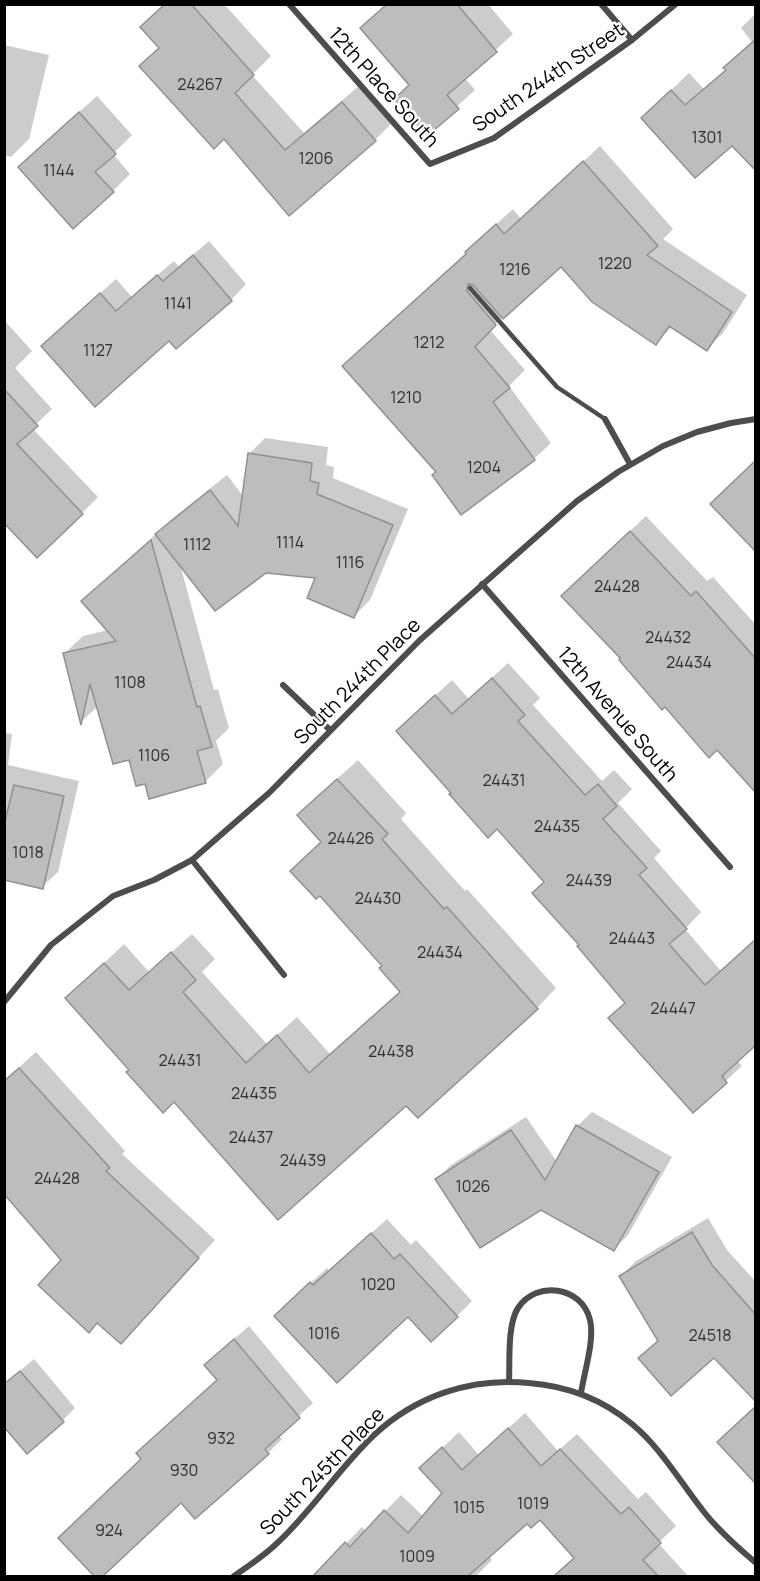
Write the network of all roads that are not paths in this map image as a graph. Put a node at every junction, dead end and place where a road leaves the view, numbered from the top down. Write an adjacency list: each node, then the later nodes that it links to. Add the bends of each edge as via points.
1 (289, 4): 5 (street, 12th Place South)
2 (601, 4): 4 (street)
3 (676, 4): 4 (street, South 244th Street)
4 (632, 40): 5 (street, South 244th Street, via 494,138)
5 (430, 164)
6 (470, 288): 7 (lane, via 557,387)
7 (605, 419): 9 (street)
8 (756, 419): 9 (street, South 244th Place, via 698,432)
9 (630, 464): 10 (street, South 244th Place, via 577,501)
10 (482, 584): 12 (street, South 244th Place); 14 (street, 12th Avenue South)
11 (283, 685): 12 (street)
12 (330, 730): 13 (street, South 244th Place, via 269,793)
13 (192, 860): 15 (street); 16 (street, South 244th Place, via 113,896 51,945)
14 (730, 867)
15 (284, 975)
16 (6, 998)
17 (509, 1382): 18 (street, South 245th Place); 18 (street, via 512,1323 517,1310 537,1292 565,1291 586,1308 591,1321); 20 (street, South 245th Place, via 459,1388 402,1412 373,1436 273,1547)
18 (581, 1393): 19 (street, via 620,1414 651,1441 706,1515)
19 (756, 1563)
20 (234, 1576)

